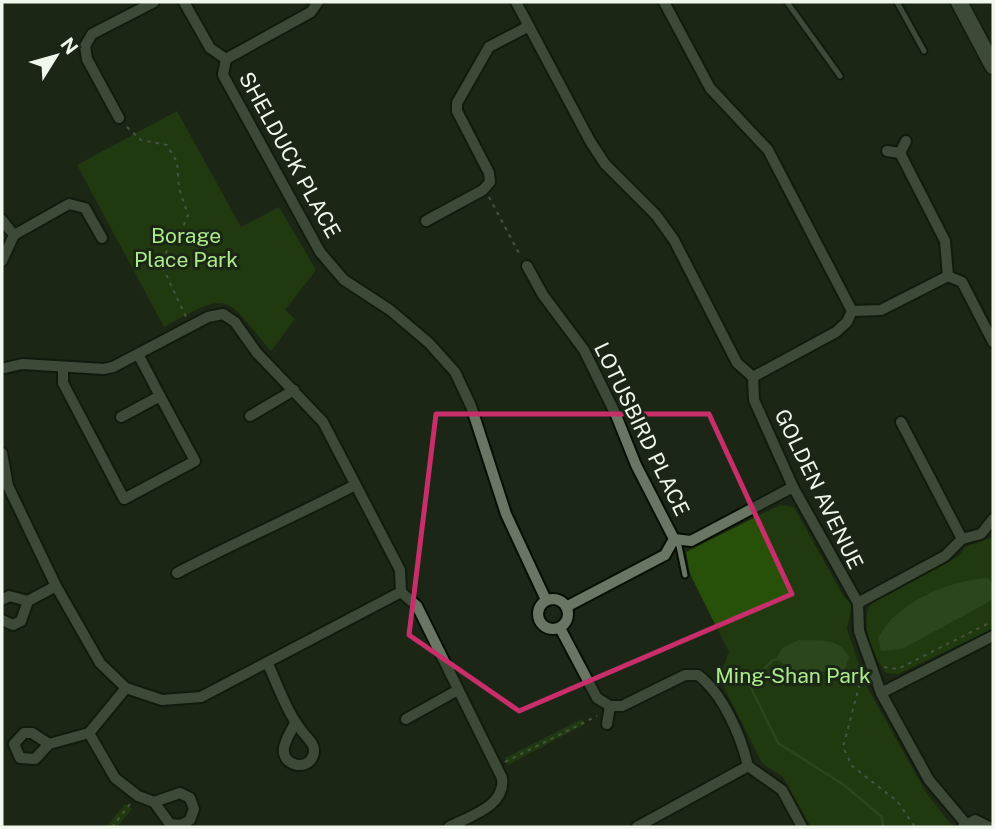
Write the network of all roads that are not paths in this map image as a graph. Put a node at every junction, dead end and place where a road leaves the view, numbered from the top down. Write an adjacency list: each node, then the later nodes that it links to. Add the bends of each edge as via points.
1 (154, 2): 16 (street, via 92,34 85,46 87,59)
2 (184, 2): 13 (street, SHELDUCK PLACE, via 210,48)
3 (516, 2): 10 (street)
4 (664, 2): 27 (street, via 710,88 768,150)
5 (787, 2): 15 (lane)
6 (897, 2): 12 (lane)
7 (959, 2): 11 (street)
8 (969, 2): 11 (street)
9 (317, 4): 13 (street, via 311,12)
10 (529, 26): 21 (street, via 489,47 457,103 490,182); 32 (street, via 590,141 605,164 660,221 737,363)
11 (990, 43): 14 (street)
12 (924, 51)
13 (226, 59): 49 (street, SHELDUCK PLACE, via 223,75 320,252 344,280 390,310 455,372 471,406 506,514)
14 (993, 66)
15 (840, 76)
16 (119, 118)
17 (906, 141): 19 (street)
18 (887, 151): 19 (street)
19 (900, 153): 26 (street, via 945,241)
20 (2, 220): 22 (street)
21 (426, 221)
22 (14, 235): 23 (street, via 69,204 78,204); 24 (street)
23 (102, 238)
24 (2, 261)
25 (527, 266): 43 (street, LOTUSBIRD PLACE, via 584,350)
26 (948, 276): 27 (street, via 881,310); 28 (street, via 962,282)
27 (852, 311): 32 (street, via 836,332)
28 (993, 341)
29 (138, 354): 31 (street, via 104,369); 33 (street, via 208,317 223,314); 34 (street)
30 (3, 367): 31 (street)
31 (63, 367): 34 (street, via 62,383 124,499 195,461)
32 (753, 377): 40 (street, GOLDEN AVENUE, via 754,400)
33 (294, 390): 35 (street); 39 (street, via 323,422)
34 (160, 396): 36 (street)
35 (250, 416)
36 (121, 417)
37 (901, 422): 42 (street)
38 (2, 453): 46 (street, via 8,486)
39 (355, 485): 44 (street); 47 (street, via 400,570)
40 (793, 486): 43 (street, via 691,541); 51 (street, GOLDEN AVENUE)
41 (993, 519): 42 (street, via 981,534)
42 (962, 538): 51 (street, via 945,556)
43 (674, 539): 45 (lane); 52 (street, via 665,555)
44 (177, 573)
45 (685, 575)
46 (56, 586): 50 (street); 57 (street, via 100,663)
47 (401, 592): 56 (street); 58 (street, via 417,606)
48 (2, 600): 50 (street, via 9,596)
49 (546, 600): 52 (street, via 560,600); 54 (street, via 537,611 539,621 550,629)
50 (29, 601): 53 (street, via 21,621 13,625)
51 (858, 603): 59 (street, GOLDEN AVENUE, via 859,631)
52 (566, 607): 54 (street, via 568,616)
53 (2, 620)
54 (560, 628): 64 (street, via 608,715 685,675 698,675 710,684 743,746)
55 (993, 636): 59 (street)
56 (268, 664): 57 (street, via 201,697 185,700 162,700); 61 (street)
57 (126, 688): 62 (street)
58 (458, 690): 60 (street); 67 (street, via 503,788 498,799)
59 (881, 694): 66 (street, GOLDEN AVENUE, via 929,780)
60 (406, 719)
61 (296, 723)
62 (89, 733): 63 (street); 65 (street, via 115,778)
63 (48, 744)
64 (748, 766): 68 (street); 69 (street, via 782,790)
65 (154, 802)
66 (964, 825): 70 (street, via 980,820)
67 (449, 827)
68 (637, 827)
69 (802, 827)
70 (989, 827)

